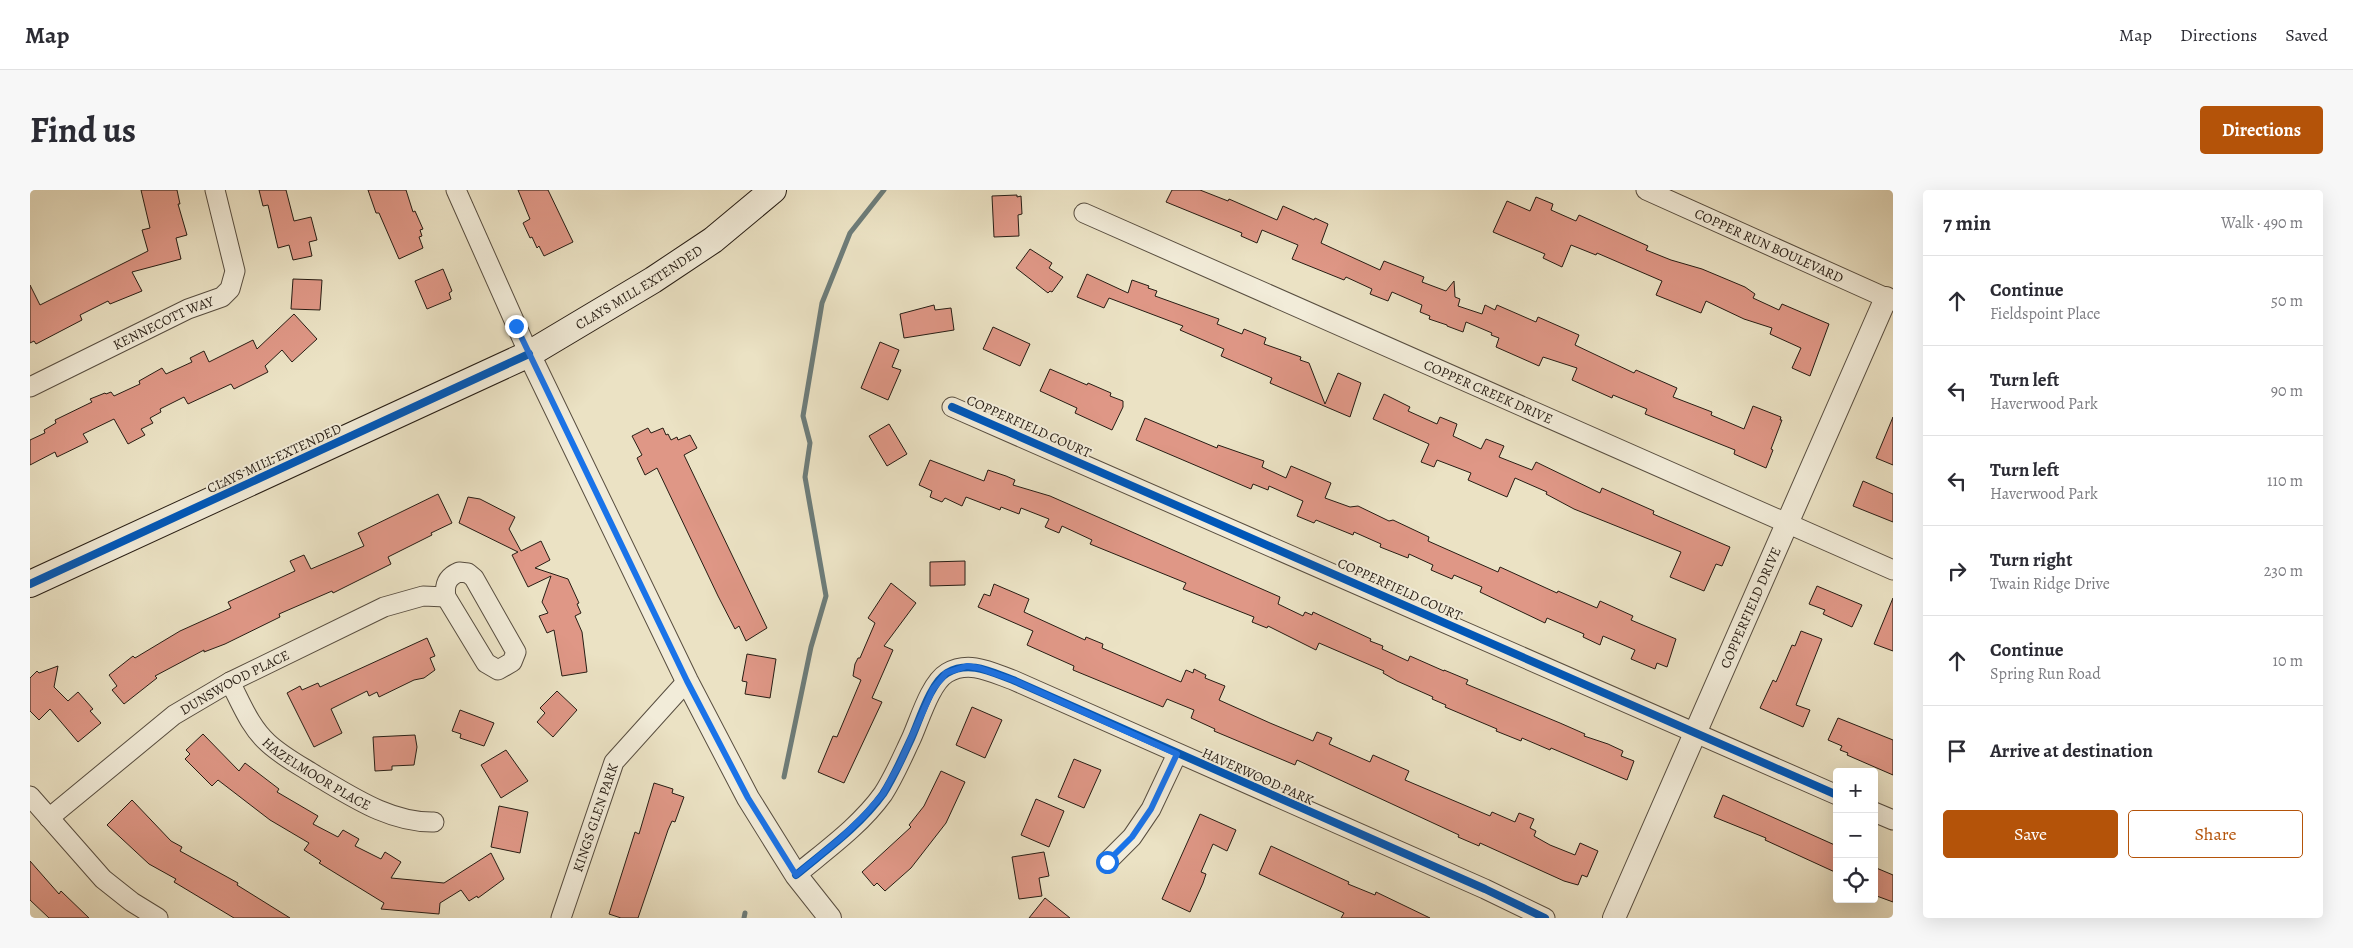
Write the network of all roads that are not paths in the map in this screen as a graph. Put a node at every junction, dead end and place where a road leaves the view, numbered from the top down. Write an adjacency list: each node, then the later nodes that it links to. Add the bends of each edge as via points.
1 (215, 190): 8 (street, KENNECOTT WAY, via 234,264 230,289 222,297 188,309)
2 (456, 190): 7 (street)
3 (773, 190): 7 (main road, CLAYS MILL EXTENDED, via 712,240 653,280)
4 (1646, 190): 6 (street, COPPER RUN BOULEVARD)
5 (1084, 213): 10 (street, COPPER CREEK DRIVE)
6 (1889, 300): 10 (street, COPPERFIELD DRIVE)
7 (528, 354): 12 (main road, CLAYS MILL EXTENDED); 14 (street)
8 (30, 387)
9 (952, 407): 16 (street, COPPERFIELD COURT)
10 (1788, 523): 11 (street, COPPER CREEK DRIVE); 16 (street, COPPERFIELD DRIVE)
11 (1893, 570)
12 (30, 584)
13 (446, 597): 13 (street, via 444,588 450,576 459,572 474,578 516,652 512,662 498,670 486,663); 15 (street, DUNSWOOD PLACE, via 423,596 384,607)
14 (687, 681): 25 (street, via 748,798); 27 (street, KINGS GLEN PARK, via 614,762)
15 (230, 682): 21 (street, DUNSWOOD PLACE, via 174,715); 23 (street, HAZELMOOR PLACE, via 252,724 267,743 288,759 356,799 392,815 418,823)
16 (1695, 732): 18 (street, COPPERFIELD COURT); 30 (street, COPPERFIELD DRIVE)
17 (1177, 754): 24 (street, via 1151,809 1132,837); 25 (street, HAVERWOOD PARK, via 1013,680 967,666 946,673 933,689 883,794 841,838); 29 (street, HAVERWOOD PARK)
18 (1833, 793)
19 (30, 796): 21 (street)
20 (1876, 813): 22 (street)
21 (48, 818): 26 (street, via 103,879)
22 (1893, 820)
23 (434, 822)
24 (1107, 862)
25 (796, 875): 28 (street)
26 (158, 918)
27 (561, 918)
28 (830, 918)
29 (1545, 918)
30 (1614, 918)

